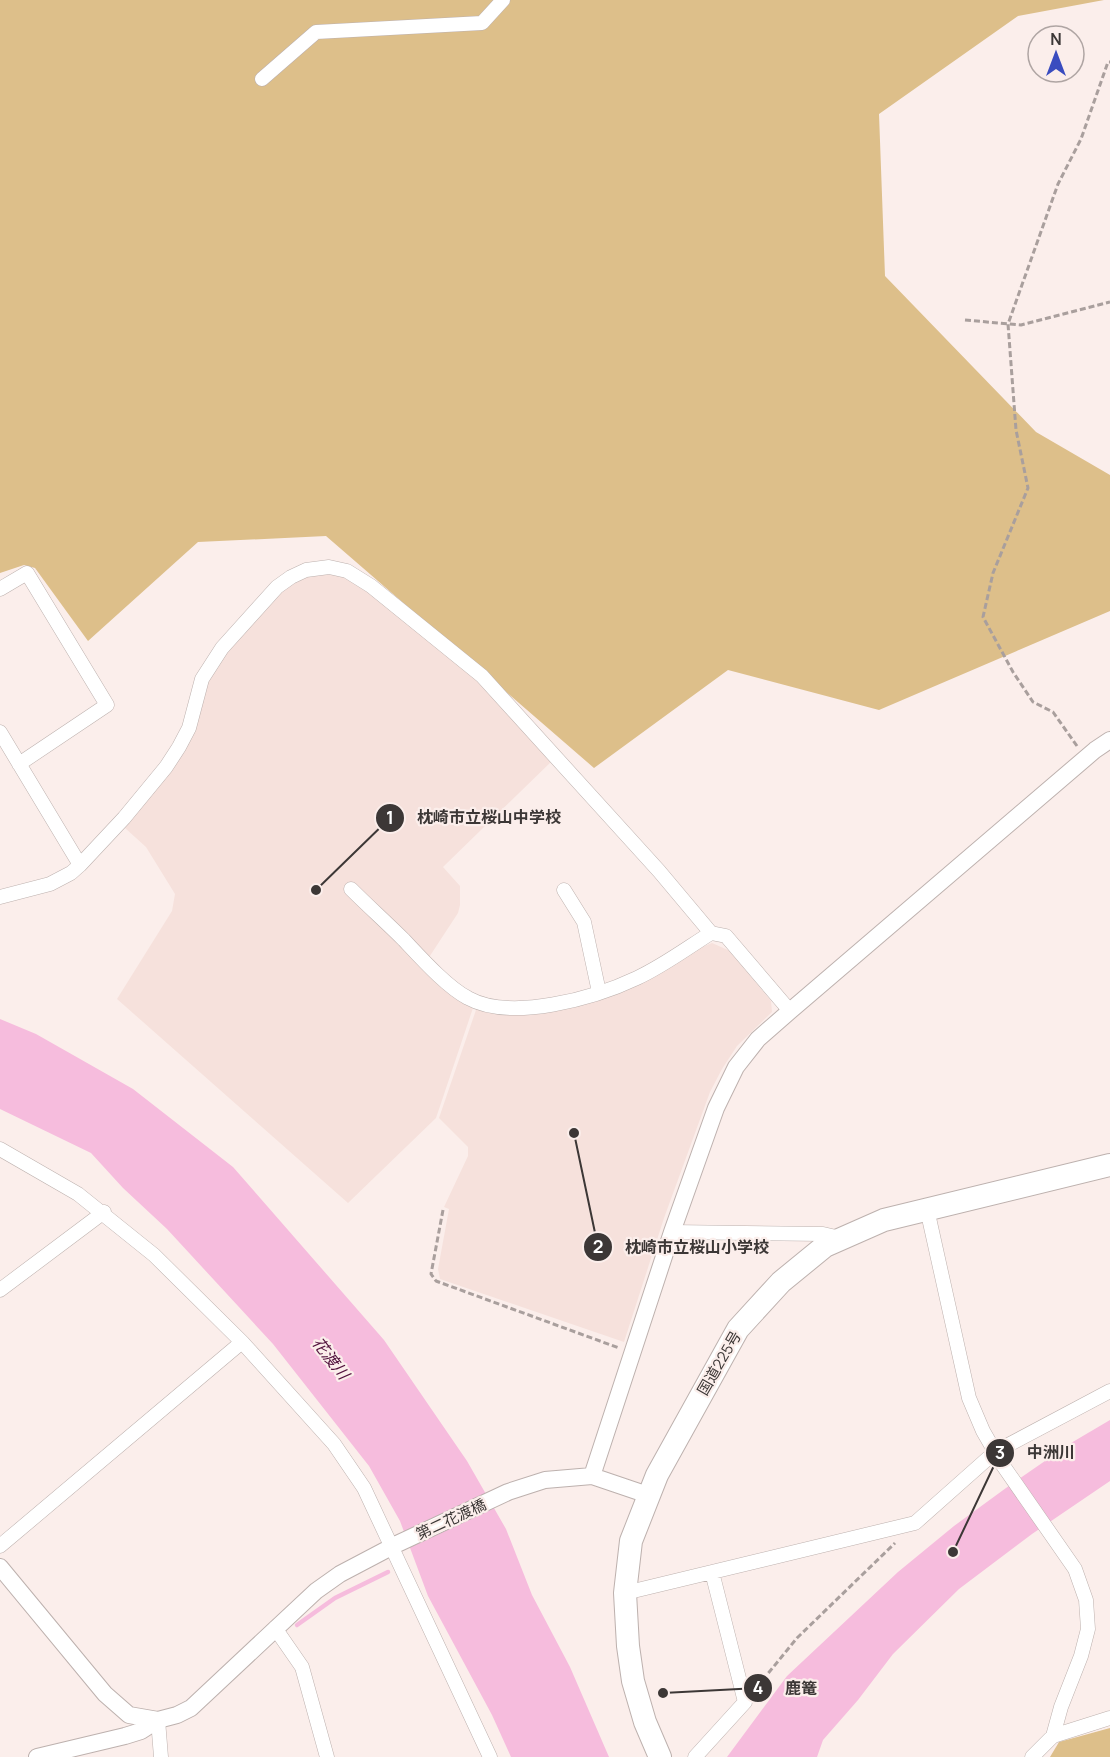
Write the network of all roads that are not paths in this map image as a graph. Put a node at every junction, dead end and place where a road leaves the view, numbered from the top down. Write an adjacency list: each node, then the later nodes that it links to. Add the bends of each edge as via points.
1 (503, 0): 2 (street, via 482,23 316,32)
2 (262, 79)
3 (0, 589): 6 (street, via 27,573 107,705)
4 (0, 732): 6 (street)
5 (1110, 740): 13 (street)
6 (19, 764): 7 (street)
7 (80, 865): 10 (street, via 50,884); 11 (street, via 124,818 179,747 189,728 202,679 222,648 284,582 306,570 329,567 347,571 371,586 482,676)
8 (351, 890): 12 (street, via 428,966 467,998 499,1007 519,1007 550,1005)
9 (564, 890): 12 (street, via 584,922)
10 (0, 897)
11 (711, 933): 12 (street, via 637,978); 13 (street, via 726,936)
12 (599, 992)
13 (790, 1011): 18 (street, via 758,1039 736,1067 716,1108)
14 (0, 1149): 17 (street)
15 (1110, 1165): 16 (highway, 国道225号)
16 (927, 1209): 19 (highway, 国道225号, via 884,1220); 23 (street, via 969,1398)
17 (104, 1212): 20 (street); 21 (street)
18 (672, 1232): 19 (street, via 823,1234); 24 (street)
19 (842, 1238): 25 (highway, 国道225号, via 825,1246 781,1282 738,1329)
20 (0, 1290)
21 (242, 1342): 26 (street, via 333,1444 364,1488); 27 (street)
22 (1110, 1391): 23 (street)
23 (998, 1458): 29 (street, via 915,1523); 34 (street, via 1075,1569 1086,1600 1088,1629)
24 (592, 1476): 25 (street); 26 (street, 第二花渡橋, via 545,1480 508,1492)
25 (648, 1494): 30 (highway, 国道225号, via 631,1541)
26 (395, 1545): 31 (street, 第二花渡橋, via 340,1574); 38 (street)
27 (0, 1546)
28 (0, 1567): 33 (street, via 105,1694 129,1715)
29 (712, 1572): 30 (street); 40 (street, via 745,1702)
30 (625, 1593): 39 (highway, 国道225号, via 633,1681)
31 (274, 1628): 33 (street, 第二花渡橋, via 191,1708); 37 (street, via 303,1667)
32 (1110, 1718): 34 (street)
33 (158, 1720): 35 (street, 第二花渡橋, via 125,1736); 36 (street)
34 (1053, 1736): 41 (street)
35 (37, 1757)
36 (161, 1757)
37 (327, 1757)
38 (490, 1757)
39 (660, 1757)
40 (695, 1757)
41 (1032, 1757)

